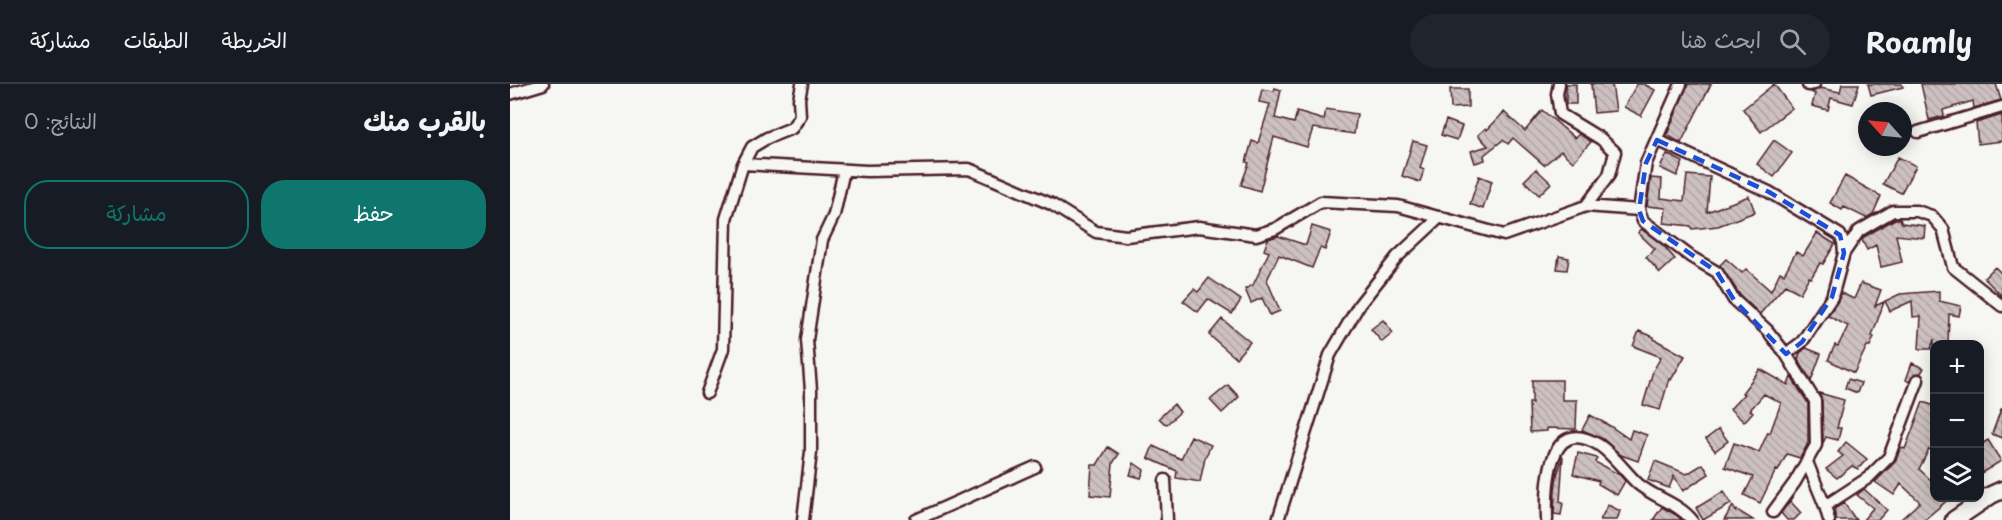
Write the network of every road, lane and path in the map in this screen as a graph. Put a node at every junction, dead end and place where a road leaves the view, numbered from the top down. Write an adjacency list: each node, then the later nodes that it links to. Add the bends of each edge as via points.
1 (543, 84): 5 (street)
2 (802, 84): 9 (street, via 800,116 792,128 752,147)
3 (1559, 84): 11 (street, via 1560,114 1615,152 1609,174)
4 (1682, 84): 8 (street)
5 (510, 94)
6 (2002, 107): 7 (street)
7 (1918, 132)
8 (1657, 141): 12 (street, via 1646,163); 14 (street, via 1779,198 1840,235)
9 (742, 164): 10 (street); 18 (street, via 726,219 723,349)
10 (844, 170): 13 (street, via 969,169 1051,204 1096,232 1126,236 1200,227 1256,235 1275,229 1321,202 1398,206); 26 (street, via 834,215 822,240 807,340 811,452)
11 (1586, 206): 12 (street); 13 (street, via 1504,235)
12 (1639, 210): 16 (street, via 1642,220 1717,272 1734,300)
13 (1440, 218): 29 (street, via 1396,257 1359,305 1330,355)
14 (1844, 253): 15 (street, via 1859,231 1893,211 1917,211 1932,216 1943,229 1953,267); 16 (street, via 1832,297 1802,342)
15 (2002, 306)
16 (1786, 354): 19 (street, via 1815,401 1816,445)
17 (1918, 380): 24 (street, via 1889,458 1861,484)
18 (707, 393)
19 (1807, 462): 24 (street); 25 (street)
20 (1035, 467): 27 (street)
21 (1165, 480): 28 (street)
22 (2002, 490): 33 (main road)
23 (2002, 501): 34 (main road)
24 (1825, 506): 32 (street)
25 (1773, 512)
26 (803, 520)
27 (916, 520)
28 (1167, 520)
29 (1278, 520)
30 (1547, 520): 31 (street, via 1546,500 1556,450 1563,441 1577,437 1599,445 1639,485)
31 (1692, 520)
32 (1829, 520)
33 (1954, 520)
34 (1975, 520)

